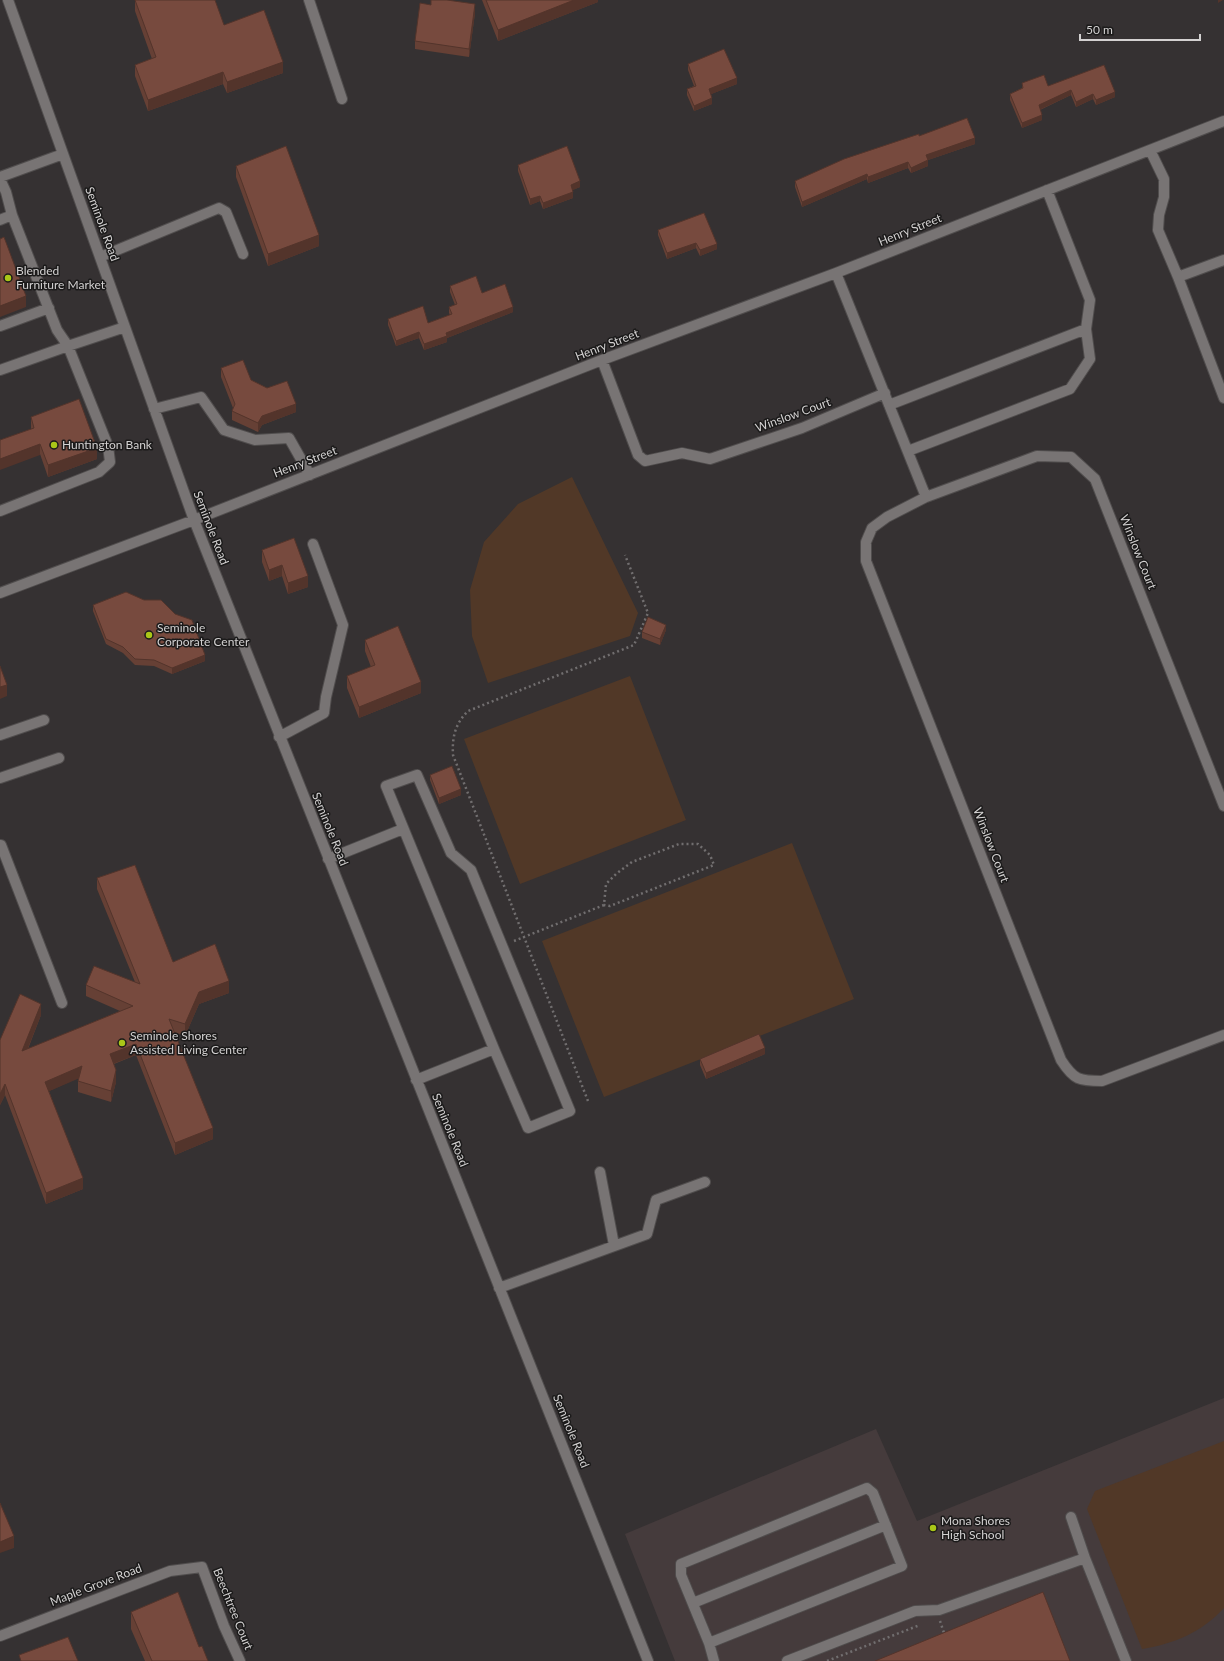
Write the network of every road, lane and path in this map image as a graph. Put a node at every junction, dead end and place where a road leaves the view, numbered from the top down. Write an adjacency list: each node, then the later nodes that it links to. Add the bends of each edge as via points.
1 (8, 0): 6 (street, Seminole Road)
2 (309, 0): 3 (street)
3 (342, 99)
4 (1224, 121): 5 (street, Henry Street)
5 (1150, 150): 8 (street, Henry Street); 15 (street, via 1164,180 1164,197 1158,230)
6 (63, 154): 7 (street); 12 (street, Seminole Road)
7 (0, 178): 9 (street)
8 (1047, 190): 14 (street, Henry Street); 19 (street, via 1090,300)
9 (12, 215): 10 (street); 16 (street)
10 (0, 220)
11 (243, 254): 12 (street, via 226,212 219,208)
12 (100, 257): 18 (street, Seminole Road)
13 (1224, 260): 15 (street)
14 (836, 273): 21 (street, Henry Street); 23 (street)
15 (1178, 277): 24 (street)
16 (49, 308): 17 (street); 20 (street, via 57,330)
17 (0, 326)
18 (125, 327): 20 (street); 26 (street, Seminole Road)
19 (1086, 329): 25 (street); 27 (street, via 1090,359 1070,389)
20 (68, 346): 22 (street); 30 (street, via 108,446 110,462 99,472)
21 (602, 360): 23 (street, Winslow Court, via 638,455 645,461 682,453 710,459 802,428); 28 (street, Henry Street)
22 (0, 370)
23 (885, 394): 25 (street)
24 (1224, 398)
25 (890, 405): 27 (street)
26 (154, 409): 28 (street, via 201,397 224,430 255,440 289,438); 31 (street, Seminole Road)
27 (908, 452): 29 (street)
28 (310, 475): 31 (street, Henry Street)
29 (926, 497): 40 (street, Winslow Court, via 1037,456 1071,457 1095,479); 48 (street, Winslow Court, via 887,517 872,528 866,542 866,561 1061,1060 1071,1075 1085,1081 1102,1081)
30 (0, 511)
31 (194, 520): 34 (street, Henry Street); 37 (street, Seminole Road)
32 (313, 544): 37 (street, via 343,625 324,713)
33 (625, 555): 45 (path, via 648,613 634,645 468,711 455,729 452,741 453,755)
34 (0, 594)
35 (44, 720): 36 (street)
36 (0, 735)
37 (280, 737): 43 (street, Seminole Road)
38 (59, 758): 39 (street)
39 (0, 778)
40 (1224, 806)
41 (403, 829): 43 (street); 46 (street, via 386,786 417,775 451,853 471,870); 49 (street)
42 (1, 845): 47 (street)
43 (328, 859): 50 (street, Seminole Road)
44 (604, 905): 44 (path, via 606,884 632,862 679,844 698,844 710,855 714,865 610,906); 45 (path)
45 (524, 937): 46 (path); 51 (path)
46 (502, 946): 49 (street, via 570,1111 528,1128)
47 (62, 1003)
48 (1224, 1035)
49 (494, 1049): 50 (street)
50 (416, 1080): 55 (street, Seminole Road)
51 (588, 1101)
52 (600, 1172): 54 (street)
53 (705, 1182): 54 (street, via 656,1200 647,1234)
54 (614, 1244): 55 (street)
55 (499, 1288): 67 (street, Seminole Road)
56 (1071, 1517): 58 (street)
57 (886, 1525): 60 (street); 60 (street, via 873,1493 868,1488 853,1494 681,1564 681,1575); 65 (street, via 902,1566)
58 (1085, 1558): 69 (street, via 939,1610 915,1611); 71 (street)
59 (202, 1567): 63 (street, Maple Grove Road, via 170,1571); 66 (street, Beechtree Court)
60 (692, 1603): 65 (street)
61 (939, 1617): 64 (path)
62 (925, 1623): 70 (path)
63 (0, 1636)
64 (946, 1641)
65 (709, 1643): 68 (street)
66 (240, 1661)
67 (648, 1661)
68 (714, 1661)
69 (787, 1661)
70 (827, 1661)
71 (1126, 1661)

